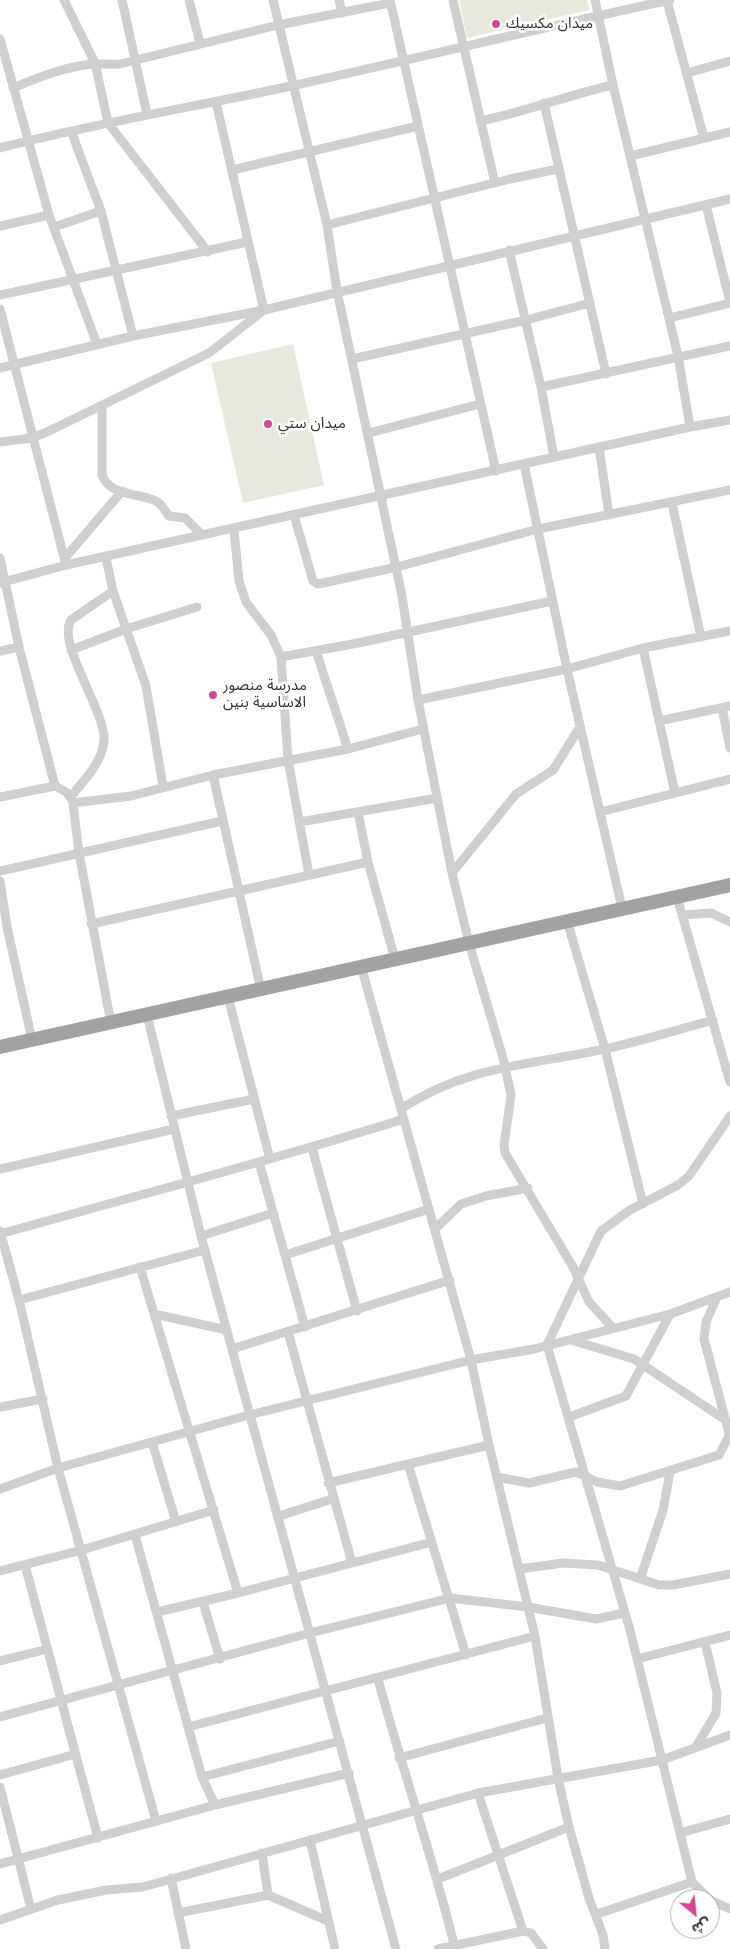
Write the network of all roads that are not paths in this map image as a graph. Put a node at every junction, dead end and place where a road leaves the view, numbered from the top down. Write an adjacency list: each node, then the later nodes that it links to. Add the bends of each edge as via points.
1 (64, 0): 19 (street)
2 (122, 0): 16 (street)
3 (189, 0): 14 (street)
4 (273, 0): 12 (street)
5 (339, 0): 10 (street)
6 (453, 0): 15 (street)
7 (595, 0): 11 (street)
8 (669, 0): 11 (street); 20 (street)
9 (390, 2): 10 (street); 17 (street)
10 (342, 12): 12 (street)
11 (598, 15): 15 (street); 22 (street)
12 (278, 25): 14 (street); 21 (street)
13 (0, 39): 23 (street)
14 (200, 43): 16 (street)
15 (462, 45): 17 (street); 27 (street)
16 (135, 59): 19 (street, via 109,66); 26 (street)
17 (403, 59): 21 (street); 29 (street)
18 (730, 61): 20 (street)
19 (95, 63): 23 (street, via 70,67); 28 (street)
20 (687, 73): 32 (street)
21 (293, 85): 24 (street); 35 (street)
22 (613, 85): 25 (street); 36 (street)
23 (13, 88): 33 (street)
24 (216, 102): 26 (street); 38 (street)
25 (544, 103): 27 (street); 37 (street)
26 (147, 114): 28 (street)
27 (480, 121): 39 (street)
28 (108, 122): 30 (street); 52 (street)
29 (418, 126): 35 (street); 40 (street)
30 (71, 131): 33 (street); 43 (street)
31 (730, 132): 32 (street)
32 (704, 138): 36 (street)
33 (28, 140): 34 (street); 44 (street)
34 (0, 148)
35 (310, 150): 38 (street); 47 (street)
36 (630, 156): 45 (street)
37 (558, 169): 39 (street); 49 (street)
38 (232, 170): 50 (street)
39 (495, 183): 40 (street)
40 (434, 199): 47 (street); 53 (street)
41 (730, 199): 42 (street)
42 (706, 205): 45 (street); 56 (street)
43 (101, 211): 48 (street); 54 (street)
44 (49, 215): 46 (street); 48 (street)
45 (645, 220): 49 (street); 63 (street)
46 (0, 226)
47 (327, 226): 57 (street)
48 (54, 227): 55 (street)
49 (576, 236): 51 (street); 60 (street)
50 (247, 242): 52 (street); 62 (street)
51 (508, 250): 53 (street); 64 (street)
52 (208, 252): 54 (street)
53 (450, 264): 57 (street); 65 (street)
54 (116, 271): 55 (street); 66 (street)
55 (73, 279): 58 (street); 67 (street)
56 (727, 280): 59 (street)
57 (337, 291): 62 (street); 70 (street)
58 (0, 295)
59 (730, 302): 63 (street)
60 (590, 303): 64 (street); 73 (street)
61 (0, 309): 71 (street)
62 (264, 310): 66 (street); 76 (street, via 209,354)
63 (669, 318): 69 (street)
64 (526, 320): 65 (street); 74 (street)
65 (464, 333): 70 (street); 75 (street)
66 (133, 336): 67 (street)
67 (97, 344): 71 (street)
68 (730, 346): 69 (street)
69 (678, 356): 73 (street); 78 (street)
70 (352, 358): 79 (street)
71 (14, 365): 72 (street); 80 (street)
72 (0, 368)
73 (606, 374): 74 (street)
74 (541, 387): 83 (street)
75 (480, 404): 79 (street); 85 (street)
76 (102, 405): 80 (street); 87 (street, via 102,475 109,487)
77 (730, 420): 78 (street)
78 (690, 427): 82 (street)
79 (369, 432): 88 (street)
80 (32, 438): 81 (street); 97 (street)
81 (0, 442)
82 (600, 447): 83 (street); 91 (street)
83 (554, 457): 84 (street)
84 (524, 464): 85 (street); 92 (street)
85 (496, 471): 88 (street)
86 (730, 490): 89 (street)
87 (122, 492): 94 (street, via 156,500 169,516 184,518); 97 (street)
88 (382, 496): 90 (street); 98 (street)
89 (672, 503): 91 (street); 106 (street)
90 (294, 515): 93 (street); 98 (street, via 316,584)
91 (609, 515): 92 (street)
92 (538, 529): 98 (street); 101 (street)
93 (234, 530): 94 (street); 112 (street, via 239,581 246,602 271,635)
94 (202, 535): 96 (street)
95 (0, 558): 99 (street)
96 (106, 558): 97 (street); 100 (street)
97 (65, 561): 99 (street)
98 (396, 567): 105 (street)
99 (3, 583): 107 (street)
100 (114, 591): 103 (street); 109 (street, via 69,622)
101 (552, 601): 105 (street); 113 (street)
102 (197, 607): 103 (street)
103 (126, 629): 109 (street); 125 (street, via 146,686)
104 (730, 631): 106 (street)
105 (408, 632): 111 (street); 114 (street)
106 (701, 636): 108 (street)
107 (19, 647): 110 (street); 124 (street)
108 (643, 648): 113 (street); 116 (street)
109 (71, 650): 129 (street, via 98,716 104,741 102,751)
110 (0, 651)
111 (316, 651): 112 (street); 120 (street)
112 (281, 658): 121 (street)
113 (567, 669): 114 (street); 117 (street)
114 (418, 700): 118 (street)
115 (726, 707): 116 (street); 119 (street)
116 (659, 721): 126 (street)
117 (580, 727): 131 (street); 137 (street, via 553,770 516,794)
118 (424, 729): 120 (street); 128 (street)
119 (730, 748)
120 (348, 749): 121 (street)
121 (288, 760): 122 (street); 133 (street)
122 (213, 775): 125 (street); 132 (street)
123 (730, 779): 126 (street)
124 (55, 786): 127 (street); 129 (street)
125 (163, 786): 129 (street, via 116,799)
126 (675, 793): 131 (street)
127 (0, 797)
128 (437, 798): 130 (street); 137 (street)
129 (72, 800): 134 (street)
130 (358, 812): 133 (street); 135 (street)
131 (600, 812): 143 (street)
132 (222, 820): 134 (street); 141 (street)
133 (300, 822): 138 (street)
134 (79, 853): 136 (street); 147 (street)
135 (368, 862): 138 (street); 150 (street)
136 (0, 870)
137 (452, 873): 149 (street)
138 (309, 875): 141 (street)
139 (0, 881): 148 (street)
140 (730, 885): 142 (highway)
141 (237, 890): 147 (street); 152 (street)
142 (677, 897): 143 (highway); 144 (street)
143 (622, 908): 145 (highway)
144 (682, 916): 146 (street, via 711,913); 155 (street)
145 (567, 921): 149 (highway); 159 (street)
146 (730, 922)
147 (91, 924): 156 (street)
148 (3, 928): 157 (street)
149 (469, 943): 150 (highway); 160 (street)
150 (395, 960): 151 (highway)
151 (361, 966): 152 (highway); 163 (street)
152 (261, 990): 153 (highway)
153 (228, 997): 154 (highway); 162 (street)
154 (147, 1015): 156 (highway); 164 (street)
155 (713, 1020): 159 (street); 161 (street)
156 (112, 1023): 157 (highway)
157 (32, 1040): 158 (highway)
158 (0, 1047)
159 (605, 1049): 160 (street); 174 (street)
160 (505, 1068): 163 (street, via 451,1081); 173 (street, via 511,1094 504,1145 511,1165)
161 (730, 1082)
162 (254, 1099): 164 (street); 169 (street)
163 (401, 1109): 166 (street)
164 (171, 1116): 167 (street)
165 (730, 1116): 174 (street, via 689,1176)
166 (404, 1119): 168 (street); 175 (street)
167 (174, 1129): 171 (street); 172 (street)
168 (312, 1148): 169 (street); 180 (street)
169 (270, 1159): 170 (street)
170 (259, 1162): 172 (street); 176 (street)
171 (0, 1169)
172 (186, 1181): 178 (street); 179 (street)
173 (528, 1188): 177 (street, via 461,1204); 185 (street)
174 (643, 1204): 185 (street, via 601,1231)
175 (429, 1209): 177 (street); 180 (street)
176 (273, 1213): 179 (street); 182 (street)
177 (435, 1229): 184 (street)
178 (0, 1233): 188 (street)
179 (201, 1236): 181 (street)
180 (337, 1239): 182 (street); 189 (street)
181 (204, 1250): 183 (street); 194 (street)
182 (285, 1255): 192 (street)
183 (140, 1267): 188 (street); 190 (street)
184 (450, 1280): 189 (street); 199 (street)
185 (580, 1280): 193 (street, via 589,1302); 197 (street)
186 (730, 1292): 187 (street)
187 (717, 1297): 191 (street); 206 (street, via 706,1322 704,1339)
188 (19, 1300): 201 (street)
189 (357, 1311): 192 (street)
190 (154, 1314): 194 (street); 207 (street)
191 (670, 1314): 193 (street); 200 (street)
192 (305, 1327): 195 (street)
193 (614, 1328): 196 (street)
194 (227, 1330): 198 (street)
195 (288, 1332): 198 (street); 202 (street)
196 (570, 1340): 197 (street); 200 (street, via 626,1355)
197 (547, 1345): 199 (street); 205 (street)
198 (232, 1349): 204 (street)
199 (471, 1360): 202 (street); 210 (street)
200 (642, 1364): 205 (street, via 626,1396); 206 (street)
201 (42, 1399): 203 (street); 212 (street)
202 (306, 1402): 204 (street); 216 (street)
203 (0, 1407)
204 (249, 1414): 207 (street); 220 (street)
205 (570, 1417): 214 (street)
206 (724, 1419): 208 (street)
207 (190, 1431): 209 (street); 219 (street)
208 (730, 1435): 213 (street, via 719,1456)
209 (152, 1442): 212 (street); 221 (street)
210 (489, 1445): 211 (street); 215 (street)
211 (408, 1464): 216 (street); 223 (street)
212 (58, 1468): 217 (street); 224 (street)
213 (670, 1472): 214 (street, via 620,1486 597,1482); 232 (street, via 663,1510)
214 (587, 1476): 215 (street, via 572,1472 530,1483); 228 (street)
215 (497, 1477): 227 (street)
216 (328, 1483): 218 (street)
217 (0, 1489)
218 (332, 1499): 220 (street); 225 (street)
219 (214, 1510): 221 (street); 233 (street)
220 (279, 1516): 231 (street)
221 (176, 1522): 222 (street)
222 (135, 1534): 224 (street); 237 (street)
223 (432, 1542): 225 (street); 234 (street)
224 (82, 1550): 226 (street); 250 (street)
225 (352, 1563): 231 (street)
226 (25, 1564): 229 (street); 243 (street)
227 (519, 1568): 228 (street, via 576,1562); 236 (street)
228 (612, 1568): 232 (street); 238 (street)
229 (0, 1570)
230 (730, 1574): 232 (street, via 673,1585 659,1585)
231 (295, 1578): 233 (street); 239 (street)
232 (640, 1579)
233 (238, 1593): 235 (street)
234 (450, 1598): 236 (street); 239 (street); 244 (street)
235 (203, 1602): 237 (street); 245 (street)
236 (528, 1607): 238 (street, via 596,1619); 241 (street)
237 (157, 1612): 248 (street)
238 (624, 1613): 246 (street)
239 (310, 1633): 245 (street); 251 (street)
240 (730, 1635): 242 (street)
241 (536, 1636): 244 (street); 254 (street)
242 (705, 1642): 246 (street); 258 (street, via 718,1693 716,1713)
243 (48, 1648): 247 (street); 252 (street)
244 (466, 1655): 249 (street)
245 (220, 1659): 248 (street)
246 (637, 1659): 261 (street)
247 (0, 1661)
248 (173, 1671): 250 (street); 255 (street)
249 (378, 1679): 251 (street); 260 (street)
250 (120, 1686): 252 (street); 271 (street)
251 (326, 1691): 255 (street); 257 (street)
252 (63, 1701): 253 (street); 259 (street)
253 (0, 1717)
254 (547, 1718): 260 (street); 265 (street)
255 (188, 1727): 264 (street)
256 (730, 1735): 258 (street)
257 (340, 1741): 262 (street); 264 (street)
258 (696, 1747): 261 (street)
259 (76, 1754): 263 (street); 275 (street)
260 (399, 1758): 269 (street)
261 (662, 1760): 265 (street); 274 (street)
262 (349, 1773): 268 (street); 272 (street)
263 (0, 1775)
264 (202, 1777): 268 (street)
265 (558, 1778): 267 (street); 273 (street)
266 (0, 1787): 279 (street)
267 (478, 1793): 269 (street); 278 (street)
268 (215, 1805): 271 (street)
269 (414, 1810): 272 (street); 282 (street)
270 (730, 1818): 274 (street)
271 (156, 1821): 275 (street)
272 (364, 1825): 276 (street); 295 (street)
273 (570, 1827): 278 (street); 288 (street, via 589,1898)
274 (680, 1833): 283 (street)
275 (98, 1838): 279 (street)
276 (310, 1840): 277 (street); 290 (street)
277 (262, 1852): 281 (street); 285 (street)
278 (497, 1854): 282 (street); 291 (street)
279 (18, 1859): 280 (street); 286 (street)
280 (0, 1864)
281 (171, 1878): 286 (street, via 135,1889 106,1890); 287 (street)
282 (438, 1878): 292 (street)
283 (692, 1882): 284 (street); 288 (street)
284 (699, 1889)
285 (268, 1895): 287 (street); 290 (street)
286 (31, 1909): 289 (street)
287 (178, 1913): 293 (street)
288 (597, 1914): 298 (street)
289 (0, 1920)
290 (328, 1921): 294 (street)
291 (523, 1931): 292 (street); 297 (street, via 531,1933)
292 (454, 1944): 296 (street)
293 (186, 1949)
294 (334, 1949)
295 (396, 1949)
296 (438, 1949)
297 (543, 1949)
298 (605, 1949)

